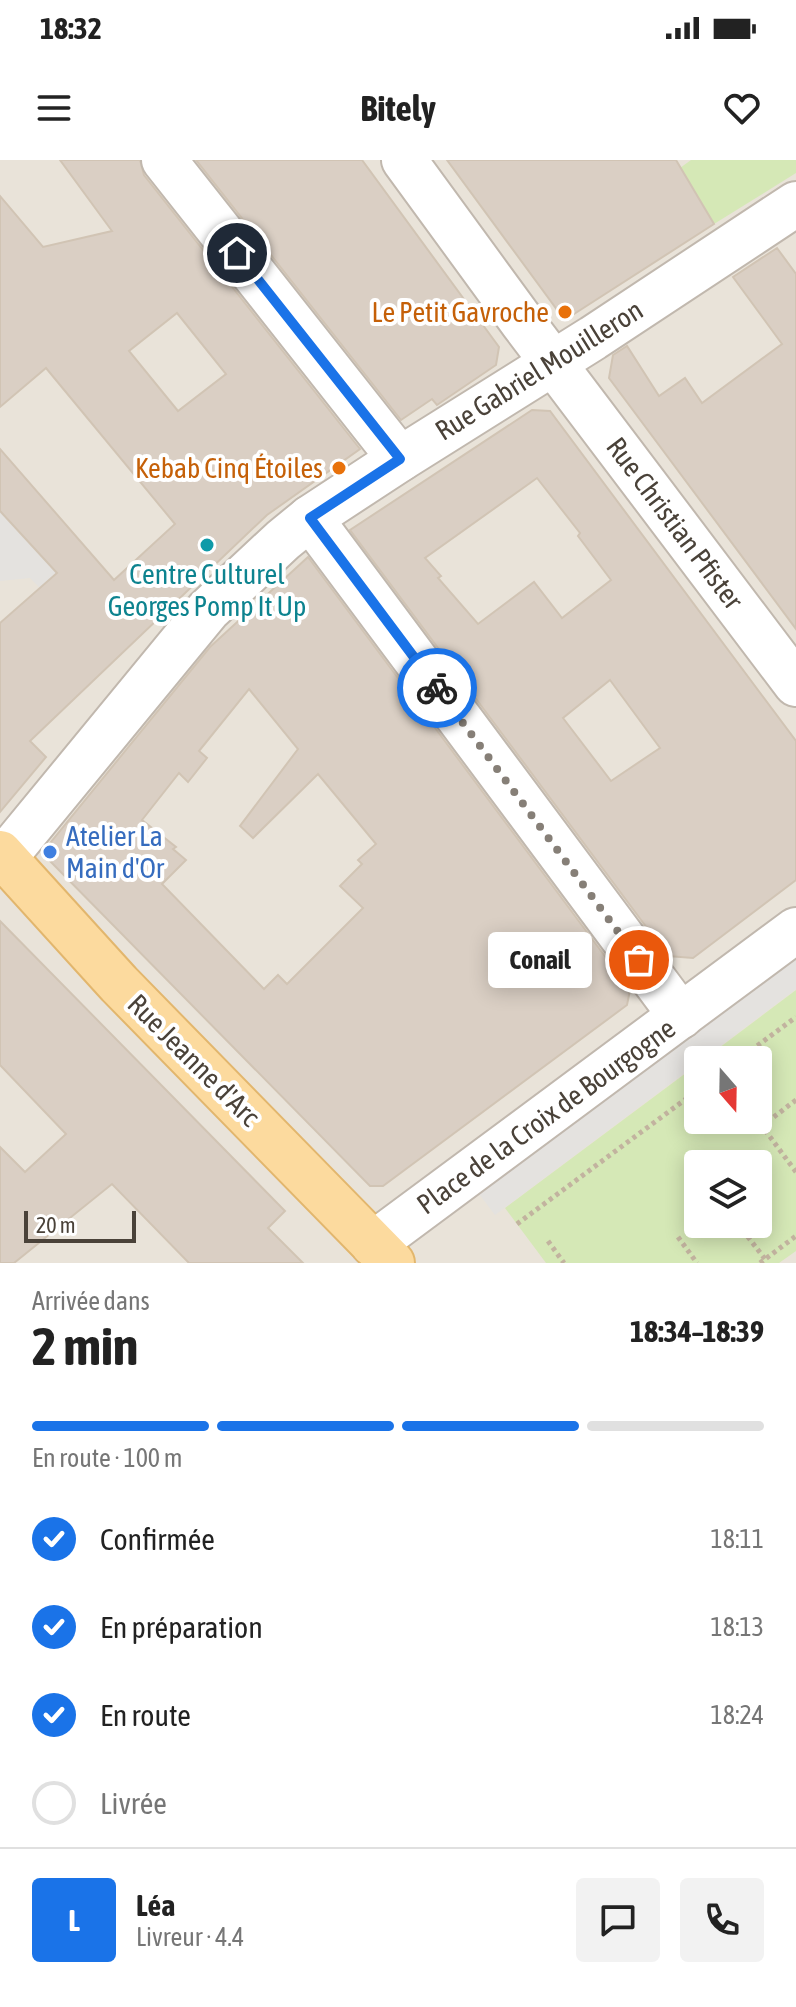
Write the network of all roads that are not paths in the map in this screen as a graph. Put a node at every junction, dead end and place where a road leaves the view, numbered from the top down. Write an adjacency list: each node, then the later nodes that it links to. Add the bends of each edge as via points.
1 (164, 160): 5 (street)
2 (404, 160): 4 (street, Rue Christian Pfister)
3 (796, 204): 4 (street, Rue Gabriel Mouilleron)
4 (554, 362): 5 (street, Rue Gabriel Mouilleron); 7 (street, Rue Christian Pfister)
5 (400, 459): 6 (street, Rue Gabriel Mouilleron)
6 (310, 518): 8 (street, Rue Gabriel Mouilleron, via 208,610); 10 (street)
7 (796, 684)
8 (2, 858): 11 (main road, Rue Jeanne d'Arc)
9 (796, 930): 10 (street, Place de la Croix de Bourgogne)
10 (681, 1016): 11 (street, Place de la Croix de Bourgogne)
11 (383, 1254)

